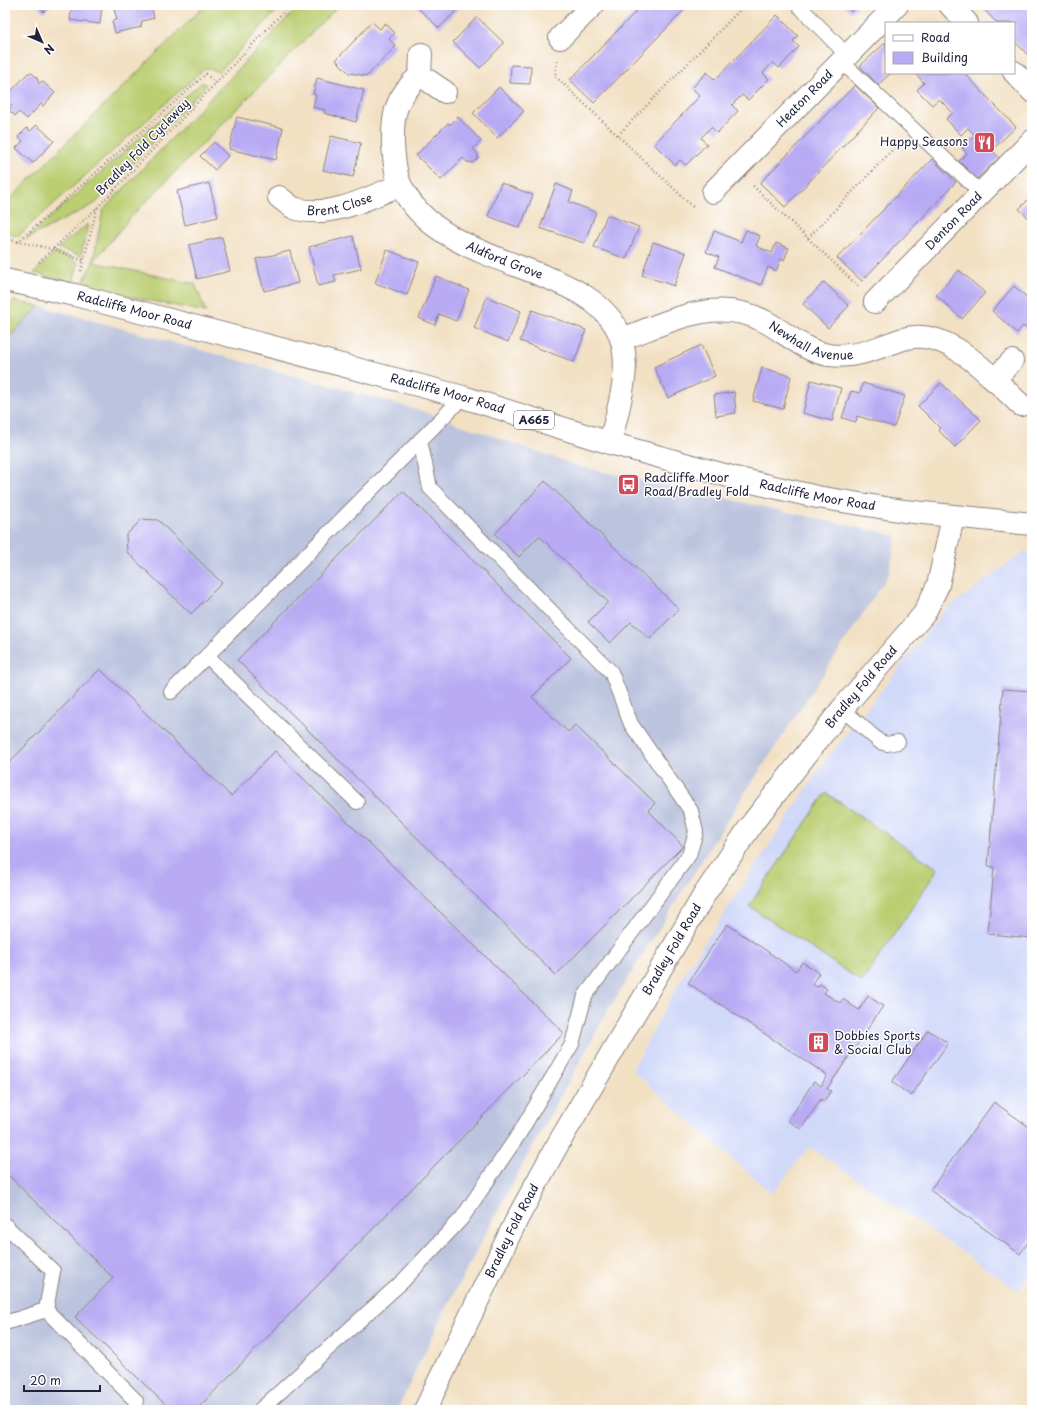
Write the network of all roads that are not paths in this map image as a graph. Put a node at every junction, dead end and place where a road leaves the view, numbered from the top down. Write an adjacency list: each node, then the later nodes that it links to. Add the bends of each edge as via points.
1 (593, 5): 6 (street)
2 (798, 5): 7 (lane)
3 (897, 5): 7 (street, Heaton Road)
4 (950, 5): 5 (street)
5 (966, 22)
6 (560, 38)
7 (844, 58): 13 (street, Heaton Road); 14 (lane, via 913,129)
8 (1015, 73): 9 (street)
9 (1032, 91)
10 (445, 92): 12 (street, Aldford Grove, via 420,65 395,106 392,124 393,155)
11 (1032, 141): 14 (street, Denton Road)
12 (400, 185): 15 (street, Brent Close, via 344,207 313,211 295,209); 18 (street, Aldford Grove, via 414,207 453,238 565,284 589,298 605,313)
13 (713, 192)
14 (981, 193): 17 (street, Denton Road)
15 (279, 197)
16 (5, 280): 21 (street, Radcliffe Moor Road / A665, bridge, via 75,295)
17 (875, 302)
18 (622, 339): 20 (street, Newhall Avenue, via 686,316 715,309 727,310 765,321 810,349 829,356 866,352 905,338 922,337 942,341 959,350); 24 (street, Aldford Grove, via 625,362)
19 (1012, 361): 20 (street)
20 (994, 380): 22 (street, Newhall Avenue)
21 (463, 397): 23 (lane); 24 (street, Radcliffe Moor Road / A665)
22 (1021, 405)
23 (420, 440): 27 (lane); 36 (lane, via 430,488 610,672 631,724 690,811 696,832 689,855 585,996 572,1044 519,1134 462,1218 403,1281)
24 (610, 443): 25 (street, Radcliffe Moor Road / A665, via 739,479 810,495 904,511)
25 (953, 516): 26 (street, Radcliffe Moor Road / A665); 29 (street, Bradley Fold Road, via 938,585 924,614)
26 (1032, 524)
27 (207, 656): 28 (lane); 31 (lane)
28 (171, 692)
29 (842, 709): 30 (lane, via 880,742); 37 (street, Bradley Fold Road, via 754,821 704,895 517,1219)
30 (898, 742)
31 (357, 802)
32 (5, 1225): 33 (lane, via 53,1271)
33 (46, 1310): 34 (lane); 35 (lane)
34 (5, 1323)
35 (136, 1401)
36 (260, 1410)
37 (426, 1410)

